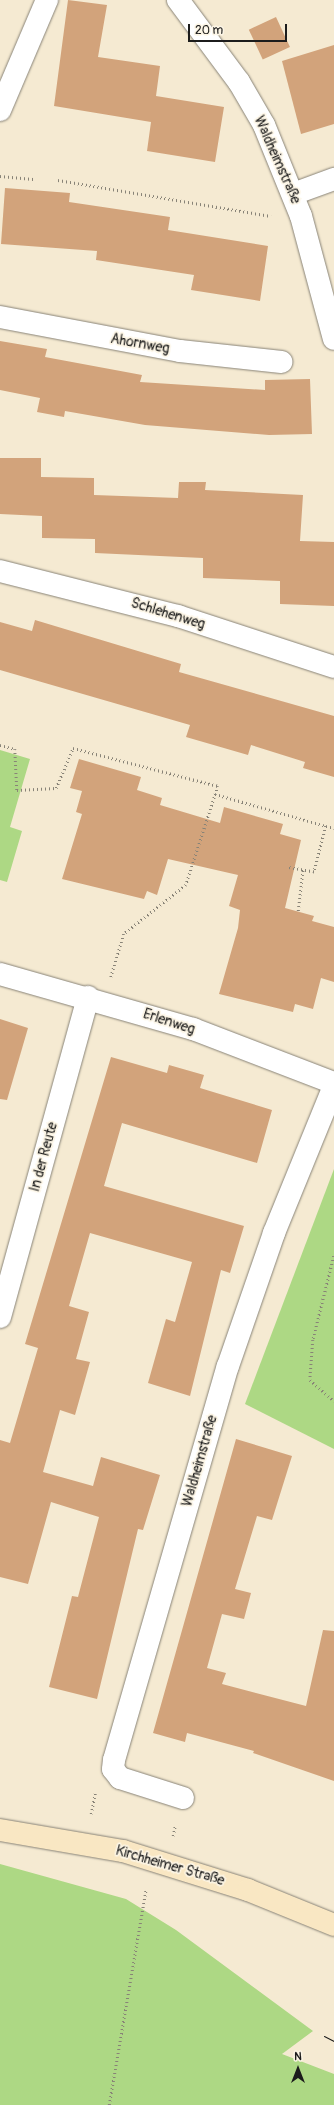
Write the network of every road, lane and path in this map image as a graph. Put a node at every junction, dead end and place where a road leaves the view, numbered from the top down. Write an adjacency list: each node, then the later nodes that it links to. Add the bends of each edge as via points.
1 (47, 0): 3 (street)
2 (178, 0): 8 (street, Waldheimstraße, via 242,88 264,125)
3 (0, 110)
4 (0, 176): 5 (path)
5 (36, 179)
6 (58, 180): 9 (path, via 276,217)
7 (334, 180): 8 (street)
8 (292, 194): 9 (street, Waldheimstraße)
9 (301, 216): 11 (street, Waldheimstraße)
10 (0, 317): 12 (street, Ahornweg, via 180,351)
11 (334, 339)
12 (281, 362)
13 (0, 571): 14 (street, Schlehenweg, via 178,616)
14 (334, 667)
15 (0, 745): 16 (path, via 15,750 17,790 56,788 73,748 218,786)
16 (215, 794): 17 (path); 23 (path, via 186,885 124,934)
17 (326, 826): 18 (path); 20 (path, via 314,872)
18 (334, 828)
19 (287, 867): 20 (path)
20 (304, 868): 21 (path)
21 (298, 911)
22 (0, 974): 23 (street, Erlenweg)
23 (96, 999): 24 (street, Erlenweg, via 193,1029); 27 (street, In der Reute)
24 (334, 1083)
25 (334, 1086): 29 (street, Waldheimstraße, via 274,1233 228,1366 114,1760 113,1769 120,1778)
26 (334, 1256): 28 (path, via 313,1340 310,1380)
27 (0, 1317)
28 (334, 1401)
29 (183, 1798)
30 (0, 1830): 32 (main road, Kirchheimer Straße, via 123,1851 248,1890)
31 (146, 1887): 33 (path)
32 (334, 1925)
33 (109, 2105)

